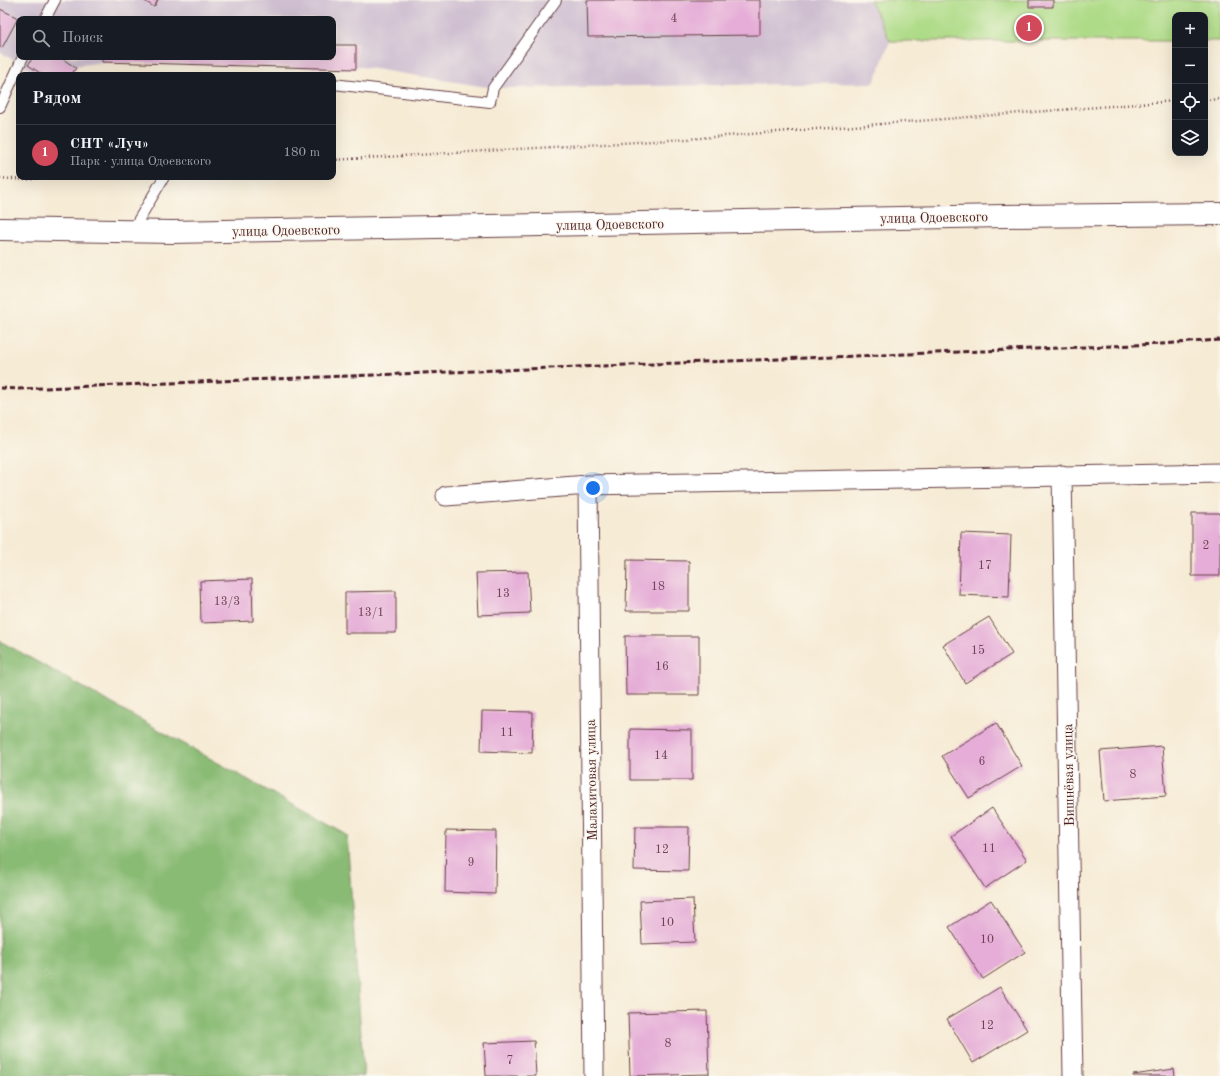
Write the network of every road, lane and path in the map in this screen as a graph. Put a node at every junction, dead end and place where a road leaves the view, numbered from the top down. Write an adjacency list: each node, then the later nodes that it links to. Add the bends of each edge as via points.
1 (55, 0): 3 (lane)
2 (556, 0): 7 (lane, via 493,88 490,102)
3 (47, 16)
4 (22, 60): 5 (lane)
5 (19, 72)
6 (15, 84): 11 (lane)
7 (336, 84)
8 (1220, 99): 9 (path)
9 (1208, 100)
10 (1172, 101): 12 (path, via 687,139)
11 (0, 107)
12 (336, 160)
13 (0, 178): 14 (path)
14 (16, 179)
15 (162, 180): 18 (lane)
16 (1220, 214): 18 (street, улица Одоевского)
17 (0, 229): 18 (street, улица Одоевского)
18 (132, 232)
19 (1220, 473): 20 (street)
20 (1062, 475): 21 (street); 24 (street, Вишнёвая улица)
21 (588, 485): 22 (street); 23 (street, Малахитовая улица)
22 (446, 496)
23 (594, 1076)
24 (1073, 1076)

